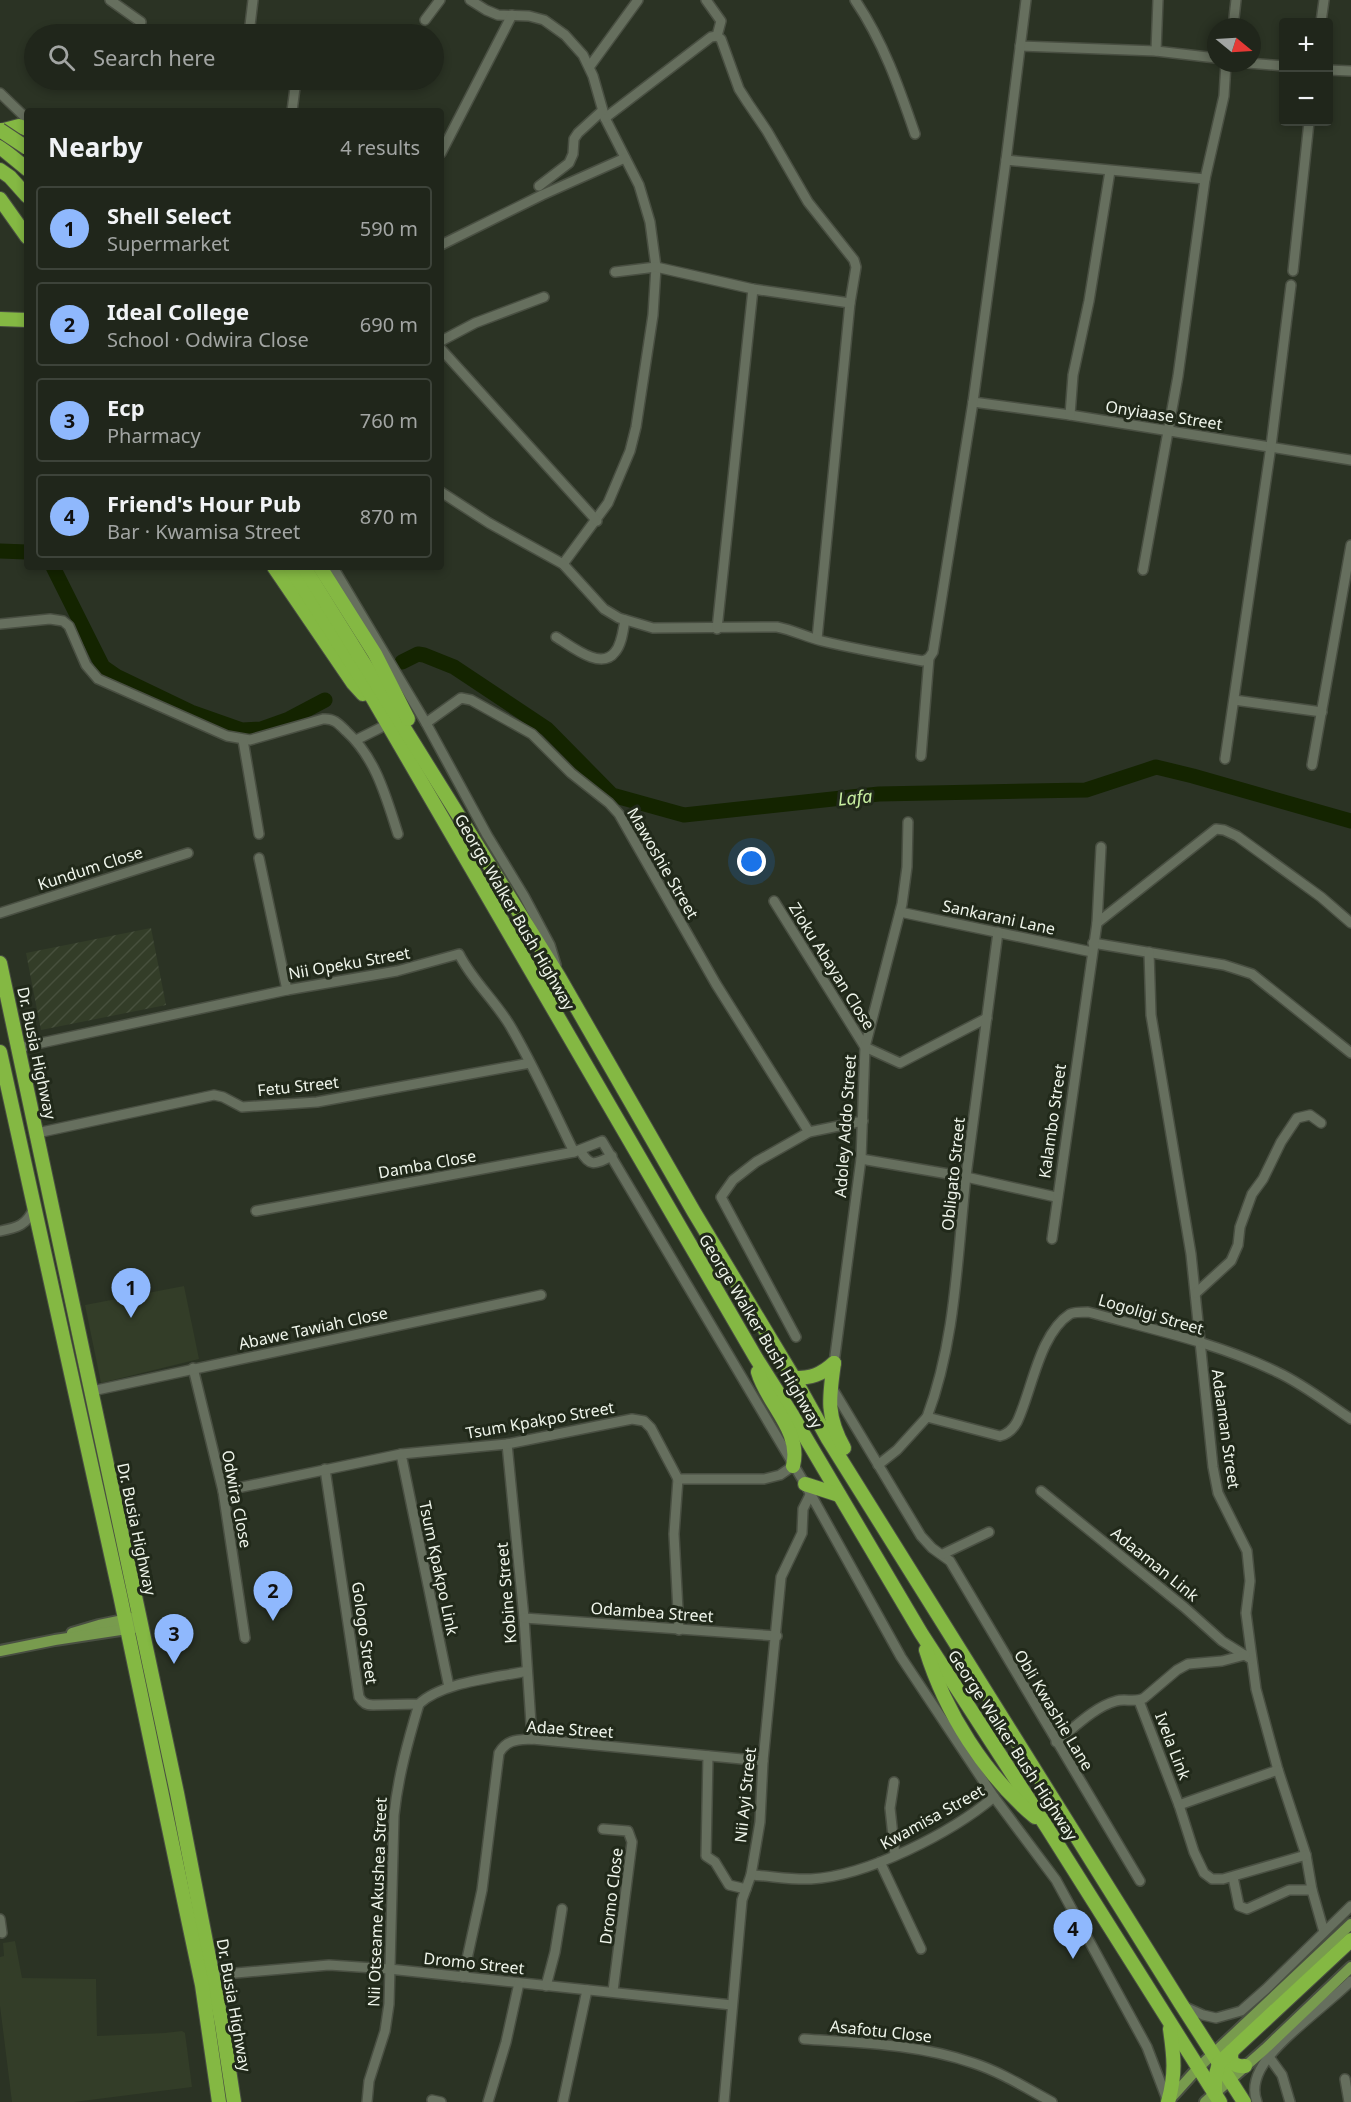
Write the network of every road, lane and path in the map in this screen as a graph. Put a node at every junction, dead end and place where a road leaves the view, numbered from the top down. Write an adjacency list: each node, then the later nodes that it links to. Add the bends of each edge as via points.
1 (110, 0): 16 (street)
2 (253, 0): 17 (street)
3 (440, 0): 15 (street)
4 (470, 0): 12 (street, via 498,15)
5 (638, 0): 23 (street)
6 (706, 0): 18 (street, via 721,21)
7 (855, 0): 36 (street, via 883,48)
8 (1026, 0): 19 (street)
9 (1158, 0): 20 (street)
10 (1236, 0): 13 (street)
11 (1324, 0): 14 (street)
12 (512, 15): 23 (street, via 544,20 566,35); 39 (street)
13 (1234, 18)
14 (1322, 18)
15 (425, 20)
16 (141, 22)
17 (250, 24)
18 (717, 36): 31 (street); 57 (street, via 739,89 801,192 854,260)
19 (1020, 46): 20 (street); 41 (street)
20 (1156, 51): 21 (street)
21 (1207, 57)
22 (1261, 64): 24 (street)
23 (590, 66): 31 (street)
24 (1279, 66)
25 (1333, 70): 26 (street)
26 (1351, 71)
27 (1225, 72): 45 (street, via 1224,96)
28 (295, 90): 30 (street)
29 (0, 93): 32 (street)
30 (292, 108)
31 (603, 115): 40 (street); 46 (street, via 578,132 569,164)
32 (24, 116)
33 (1309, 126): 52 (street)
34 (24, 128): 35 (highway)
35 (0, 131): 37 (highway, bridge)
36 (915, 134)
37 (24, 146)
38 (0, 147): 42 (highway)
39 (444, 147)
40 (625, 158): 50 (street); 51 (street, via 645,202)
41 (1006, 160): 44 (street); 62 (street)
42 (24, 167)
43 (0, 170): 47 (highway)
44 (1110, 171): 45 (street); 63 (street)
45 (1205, 179): 64 (street)
46 (539, 186)
47 (24, 193)
48 (0, 199): 49 (highway)
49 (24, 233)
50 (444, 244)
51 (656, 267): 53 (street); 55 (street); 68 (street, via 653,315 634,435 620,478)
52 (1293, 271)
53 (615, 272)
54 (1291, 285): 65 (street)
55 (753, 289): 57 (street); 79 (street)
56 (544, 297): 60 (street, via 475,323)
57 (850, 303): 81 (street)
58 (0, 319): 59 (highway)
59 (24, 320)
60 (444, 339)
61 (444, 352): 68 (street)
62 (973, 402): 63 (street, Onyiaase Street); 82 (street)
63 (1070, 415): 64 (street, Onyiaase Street)
64 (1169, 432): 65 (street, Onyiaase Street); 76 (street)
65 (1271, 446): 66 (street, Onyiaase Street); 83 (street)
66 (1351, 460)
67 (444, 494): 70 (street)
68 (597, 521): 70 (street)
69 (1351, 546): 85 (street)
70 (563, 564): 77 (street, via 604,609)
71 (276, 570): 84 (highway, via 352,683)
72 (292, 570): 84 (highway, George Walker Bush Highway)
73 (306, 570): 93 (highway, George Walker Bush Highway)
74 (322, 570): 93 (highway, via 375,654)
75 (335, 570): 86 (street, George Walker Bush Highway)
76 (1143, 570)
77 (625, 620): 79 (street, via 653,627); 80 (street, via 611,657 593,659)
78 (0, 624): 88 (street, via 63,621 98,679)
79 (717, 628): 81 (street, via 777,627)
80 (556, 637)
81 (817, 639): 82 (street, via 923,661)
82 (929, 658): 90 (street)
83 (1234, 700): 85 (street); 91 (street)
84 (379, 711): 87 (highway, George Walker Bush Highway)
85 (1322, 712): 92 (street)
86 (426, 723): 109 (street, George Walker Bush Highway, via 543,931); 119 (street, Mawoshie Street, via 461,698 471,700 532,734 571,773 609,803)
87 (386, 725): 89 (street); 134 (highway, George Walker Bush Highway)
88 (243, 740): 89 (street, via 329,719); 95 (street)
89 (356, 740): 96 (street, via 378,777)
90 (921, 756)
91 (1225, 759)
92 (1312, 765)
93 (455, 809): 109 (highway, George Walker Bush Highway)
94 (908, 822): 101 (street, Adoley Addo Street)
95 (259, 834)
96 (398, 834)
97 (1101, 847): 104 (street, Kalambo Street)
98 (188, 853): 102 (street, Kundum Close)
99 (258, 858): 110 (street)
100 (774, 902): 112 (street, Zioku Abayan Close)
101 (900, 912): 105 (street, Sankarani Lane); 112 (street, Adoley Addo Street)
102 (0, 913)
103 (1351, 923): 104 (street, via 1237,836 1216,829)
104 (1097, 924): 106 (street, Kalambo Street)
105 (998, 932): 106 (street, Sankarani Lane); 111 (street, Obligato Street)
106 (1093, 948): 107 (street, Sankarani Lane); 125 (street, Kalambo Street)
107 (1149, 952): 115 (street, Sankarani Lane, via 1252,974); 130 (street, Adaaman Street, via 1151,1016)
108 (0, 963): 113 (highway, Dr. Busia Highway)
109 (559, 977): 137 (highway, George Walker Bush Highway)
110 (287, 990): 113 (street, Nii Opeku Street); 116 (street, Nii Opeku Street, via 397,971 459,954 497,1005)
111 (987, 1018): 112 (street, via 900,1063); 124 (street, Obligato Street)
112 (865, 1047): 117 (street, Adoley Addo Street)
113 (18, 1048): 120 (highway, Dr. Busia Highway)
114 (0, 1052): 126 (highway, Dr. Busia Highway)
115 (1351, 1053)
116 (530, 1063): 120 (street, Fetu Street, via 317,1101 242,1107 214,1095); 121 (street, Nii Opeku Street)
117 (862, 1121): 119 (street); 123 (street, Adoley Addo Street)
118 (1321, 1123): 130 (street, via 1310,1115 1297,1118 1252,1194 1231,1261)
119 (809, 1132): 132 (street, via 756,1162 733,1180 721,1197)
120 (37, 1133): 139 (highway, Dr. Busia Highway)
121 (577, 1151): 122 (street, via 590,1163); 122 (street, Damba Close, via 602,1141); 127 (street, Damba Close)
122 (612, 1156): 145 (street)
123 (861, 1159): 124 (street, Kalambo Street); 135 (street, Adoley Addo Street)
124 (966, 1176): 125 (street, Kalambo Street); 140 (street, Obligato Street, via 957,1283 939,1385)
125 (1056, 1197): 129 (street)
126 (34, 1208): 128 (street, via 22,1226); 156 (highway, Dr. Busia Highway)
127 (256, 1211)
128 (0, 1231)
129 (1052, 1239)
130 (1196, 1293): 133 (street, Adaaman Street)
131 (541, 1295): 136 (street, Abawe Tawiah Close)
132 (796, 1337)
133 (1199, 1343): 140 (street, Logoligi Street, via 1088,1312 1071,1313 1055,1328 1035,1368 1017,1423 1007,1434 1000,1436); 141 (street, Logoligi Street, via 1280,1373); 161 (street, Adaaman Street, via 1218,1493 1247,1551)
134 (756, 1358): 145 (highway, via 762,1384 793,1440); 151 (highway, George Walker Bush Highway)
135 (834, 1364): 137 (highway, via 819,1375); 138 (highway)
136 (193, 1368): 139 (street, Abawe Tawiah Close); 149 (street, Odwira Close)
137 (794, 1378): 154 (highway, George Walker Bush Highway)
138 (831, 1385): 144 (street); 154 (highway, via 829,1399 836,1434 895,1534)
139 (92, 1391): 156 (highway, Dr. Busia Highway)
140 (927, 1417): 144 (street)
141 (1351, 1419)
142 (507, 1444): 143 (street, Tsum Kpakpo Street); 147 (street, Tsum Kpakpo Street, via 632,1419 644,1421); 155 (street, Kobine Street)
143 (401, 1454): 146 (street, Tsum Kpakpo Street); 163 (street, Tsum Kpakpo Link)
144 (878, 1465): 153 (street, via 921,1536)
145 (793, 1466): 147 (street, via 764,1479); 148 (street)
146 (325, 1469): 149 (street, Tsum Kpakpo Street); 165 (street, Gologo Street, via 359,1697 367,1705)
147 (678, 1479): 157 (street, via 674,1534)
148 (807, 1490): 151 (highway); 158 (street, Nii Ayi Street, via 802,1533 781,1577); 172 (street, via 901,1657)
149 (223, 1491): 159 (street, Odwira Close)
150 (1041, 1491): 161 (street, Adaaman Link, via 1222,1641)
151 (838, 1495): 203 (highway, George Walker Bush Highway, via 921,1633)
152 (989, 1532): 153 (street)
153 (943, 1554): 167 (street, Obli Kwashie Lane)
154 (904, 1562): 201 (highway, George Walker Bush Highway)
155 (524, 1618): 157 (street, Odambea Street); 162 (street, Kobine Street)
156 (133, 1623): 160 (main road); 193 (highway, Dr. Busia Highway); 214 (highway, Dr. Busia Highway, via 202,1985)
157 (679, 1630): 158 (street, Odambea Street)
158 (777, 1636): 169 (street, Nii Ayi Street)
159 (245, 1638)
160 (0, 1651)
161 (1248, 1657): 164 (street, via 1188,1664); 170 (street, Adaaman Street)
162 (527, 1671): 163 (street, Gologo Street); 166 (street, Kobine Street)
163 (449, 1687): 165 (street, Gologo Street)
164 (1139, 1701): 167 (street, via 1113,1701); 173 (street, Ivela Link)
165 (419, 1704): 192 (street, Nii Otseame Akushea Street, via 397,1790)
166 (532, 1739): 168 (street, Adae Street); 194 (street, Adae Street, via 512,1741 503,1745 499,1753 482,1890)
167 (1056, 1742): 180 (street, Obli Kwashie Lane)
168 (708, 1756): 169 (street, Adae Street); 181 (street, via 706,1856 712,1858 729,1885)
169 (764, 1761): 178 (street, Nii Ayi Street)
170 (1278, 1770): 173 (street, Ivela Link); 176 (street, Adaaman Street)
171 (894, 1782): 175 (street, via 890,1808)
172 (994, 1797): 175 (street, Kwamisa Street, via 971,1816); 220 (street, Kwamisa Street, via 1056,1880 1148,2047)
173 (1179, 1805): 179 (street, via 1204,1873 1212,1879)
174 (603, 1829): 199 (street, Dromo Close, via 628,1831 633,1842)
175 (895, 1855): 177 (street, Kwamisa Street)
176 (1306, 1855): 179 (street); 182 (street, Adaaman Street)
177 (880, 1862): 178 (street, Kwamisa Street, via 845,1874 810,1879); 190 (street)
178 (751, 1875): 181 (street, Nii Ayi Street)
179 (1233, 1877): 182 (street, via 1242,1909 1289,1890)
180 (1140, 1881)
181 (746, 1889): 202 (street, Nii Ayi Street)
182 (1312, 1890): 187 (street, Adaaman Street)
183 (1351, 1906): 187 (street)
184 (562, 1909): 197 (street)
185 (0, 1919): 188 (street)
186 (1351, 1924): 207 (main road)
187 (1324, 1932): 201 (street, via 1240,2011 1216,2018)
188 (2, 1933)
189 (1351, 1940): 205 (highway)
190 (921, 1949)
191 (1351, 1967): 200 (main road)
192 (389, 1969): 193 (street, Dromo Street, via 329,1965); 194 (street, Dromo Street); 216 (street, Nii Otseame Akushea Street, via 388,2013)
193 (213, 1975): 215 (highway, Dr. Busia Highway)
194 (463, 1977): 196 (street, Dromo Street)
195 (1351, 1981): 200 (street)
196 (519, 1983): 197 (street, Dromo Street); 217 (street)
197 (546, 1986): 198 (street, Dromo Street)
198 (586, 1990): 199 (street, Dromo Street); 218 (street)
199 (613, 1991): 202 (street, Dromo Street)
200 (1334, 1991): 206 (street); 208 (main road)
201 (1181, 2004): 207 (highway, George Walker Bush Highway)
202 (732, 2005): 219 (street, Nii Ayi Street)
203 (1169, 2021): 209 (highway, George Walker Bush Highway); 220 (highway, via 1175,2064)
204 (804, 2039): 213 (street, Asafotu Close, via 899,2045 937,2052 990,2070)
205 (1232, 2051): 207 (highway); 208 (highway, via 1233,2064)
206 (1269, 2057): 222 (street, via 1256,2080); 223 (street, via 1282,2075)
207 (1217, 2058): 209 (main road); 211 (highway, George Walker Bush Highway); 212 (highway)
208 (1245, 2066): 211 (main road)
209 (1198, 2068): 212 (highway, George Walker Bush Highway); 220 (main road)
210 (1345, 2079): 224 (street)
211 (1230, 2080): 212 (main road); 221 (highway, George Walker Bush Highway)
212 (1213, 2099)
213 (1047, 2101)
214 (219, 2102)
215 (234, 2102)
216 (367, 2102)
217 (488, 2102)
218 (563, 2102)
219 (724, 2102)
220 (1168, 2102)
221 (1244, 2102)
222 (1257, 2102)
223 (1290, 2102)
224 (1349, 2102)

